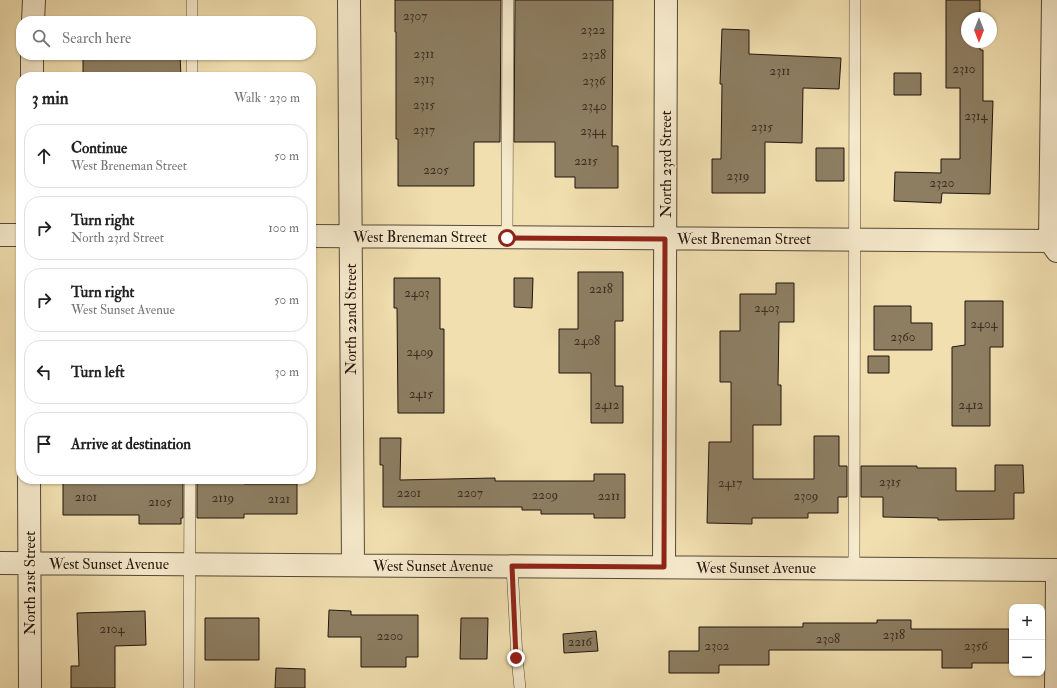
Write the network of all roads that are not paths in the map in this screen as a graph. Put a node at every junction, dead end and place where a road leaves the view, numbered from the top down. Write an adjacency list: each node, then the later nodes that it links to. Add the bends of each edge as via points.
1 (34, 0): 8 (street)
2 (192, 0): 9 (lane)
3 (349, 0): 17 (street, North 22nd Street)
4 (508, 0): 18 (lane)
5 (666, 0): 19 (street, North 23rd Street)
6 (855, 0): 20 (lane)
7 (1053, 0): 21 (street)
8 (33, 16)
9 (192, 16)
10 (32, 60): 12 (street)
11 (192, 60): 13 (lane)
12 (32, 72)
13 (192, 72)
14 (0, 235): 15 (street)
15 (16, 235)
16 (316, 236): 17 (street, West Breneman Street)
17 (350, 237): 18 (street, West Breneman Street); 27 (street, North 22nd Street)
18 (507, 238): 19 (street, West Breneman Street)
19 (665, 239): 20 (street, West Breneman Street); 29 (street, North 23rd Street)
20 (854, 240): 21 (street, West Breneman Street); 30 (lane)
21 (1055, 244)
22 (29, 484): 25 (street, North 21st Street)
23 (190, 484): 26 (lane)
24 (0, 563): 25 (street, West Sunset Avenue)
25 (30, 564): 26 (street, West Sunset Avenue); 33 (street, North 21st Street)
26 (190, 564): 27 (street, West Sunset Avenue); 34 (lane)
27 (353, 565): 28 (street, West Sunset Avenue)
28 (512, 566): 29 (street, West Sunset Avenue); 35 (lane, via 516,658)
29 (664, 567): 30 (street, West Sunset Avenue)
30 (854, 569): 31 (street, West Sunset Avenue)
31 (1057, 570)
32 (1057, 580): 36 (street)
33 (30, 688)
34 (189, 688)
35 (520, 688)
36 (1056, 688)

